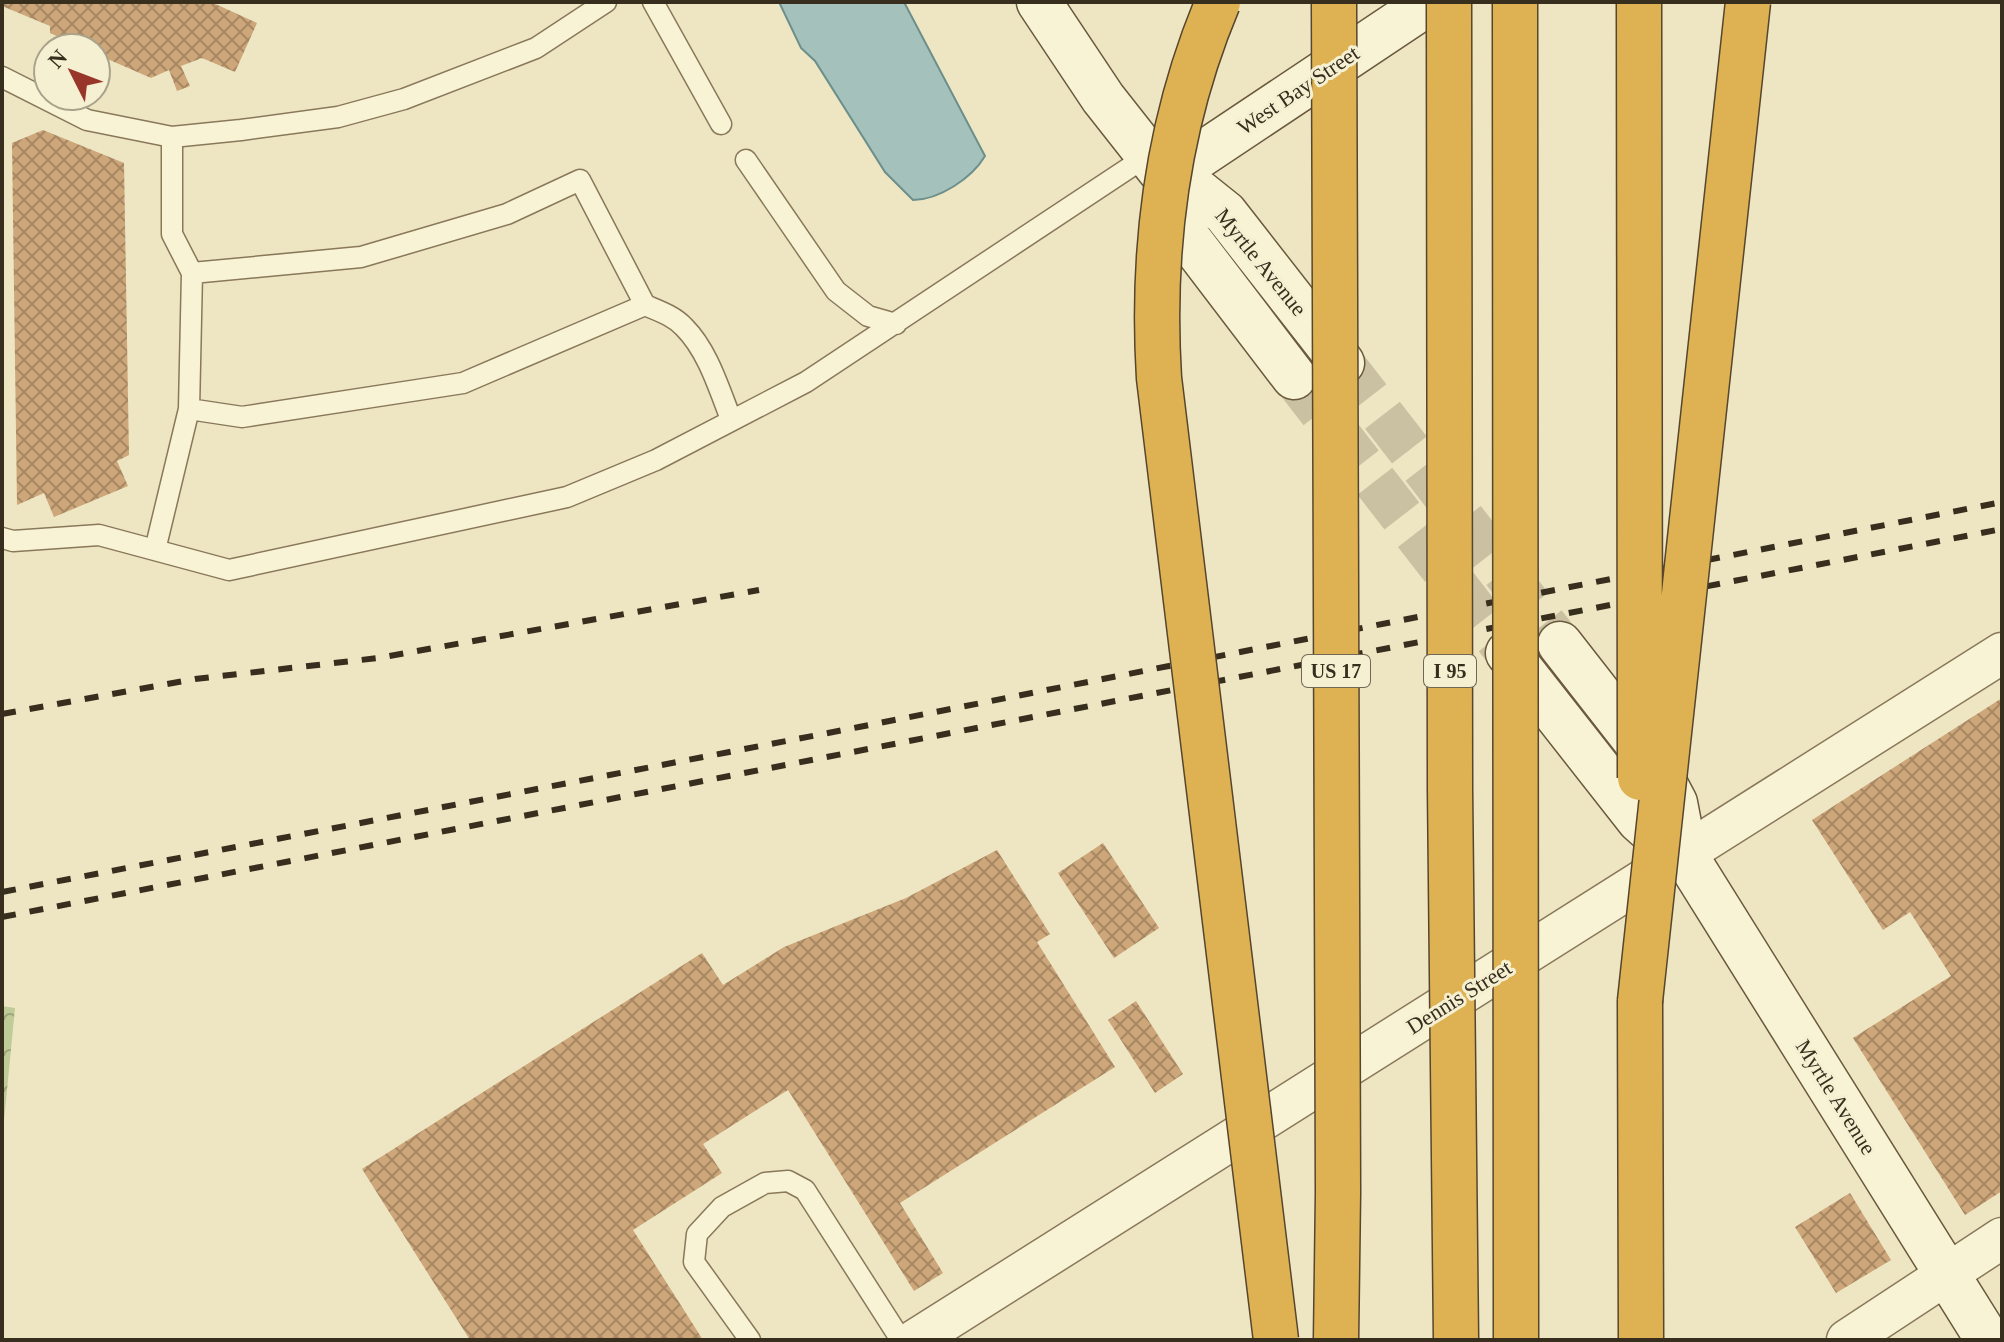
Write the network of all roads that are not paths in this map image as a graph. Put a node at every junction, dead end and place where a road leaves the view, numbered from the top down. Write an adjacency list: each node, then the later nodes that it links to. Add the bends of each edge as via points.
1 (606, 2): 13 (lane, via 536,48 404,99 338,117)
2 (653, 2): 12 (lane)
3 (1039, 2): 15 (street, Myrtle Avenue)
4 (1218, 2): 35 (highway, bridge, via 1185,93 1169,161 1155,316)
5 (1334, 2): 36 (highway, US 17, bridge)
6 (1430, 2): 15 (street, West Bay Street)
7 (1449, 2): 37 (highway, I 95, bridge)
8 (1515, 2): 38 (highway, bridge)
9 (1639, 2): 29 (highway, bridge)
10 (1748, 2): 29 (highway, bridge)
11 (2, 77): 13 (lane, via 87,120)
12 (721, 124)
13 (172, 137): 16 (lane, via 172,234)
14 (746, 160): 18 (lane, via 836,291 868,316)
15 (1156, 167): 18 (lane); 19 (street, Myrtle Avenue, via 1225,213); 20 (street, Myrtle Avenue, via 1188,238)
16 (192, 273): 17 (lane, via 361,257 507,214 580,180); 21 (lane)
17 (645, 305): 21 (lane, via 463,383 242,417); 22 (lane, via 683,325 694,338)
18 (896, 324): 22 (lane, via 806,382)
19 (1342, 363)
20 (1294, 377)
21 (189, 409): 24 (lane)
22 (731, 419): 24 (lane, via 656,460 567,497 229,570)
23 (2, 538): 24 (lane, via 99,535)
24 (155, 550)
25 (1560, 644): 28 (street, Myrtle Avenue, via 1656,767 1675,803)
26 (1508, 653): 28 (street, Myrtle Avenue, via 1639,820)
27 (2002, 653): 28 (street, Dennis Street)
28 (1685, 855): 31 (street, Myrtle Avenue); 34 (street, Dennis Street)
29 (1640, 1001): 39 (highway)
30 (2002, 1238): 31 (street)
31 (1947, 1274): 40 (street); 41 (street, Myrtle Avenue)
32 (750, 1340): 33 (lane, via 694,1262 697,1234 722,1207 765,1183 788,1181 805,1190)
33 (901, 1340)
34 (915, 1340)
35 (1276, 1340)
36 (1336, 1340)
37 (1456, 1340)
38 (1516, 1340)
39 (1641, 1340)
40 (1847, 1340)
41 (1988, 1340)

